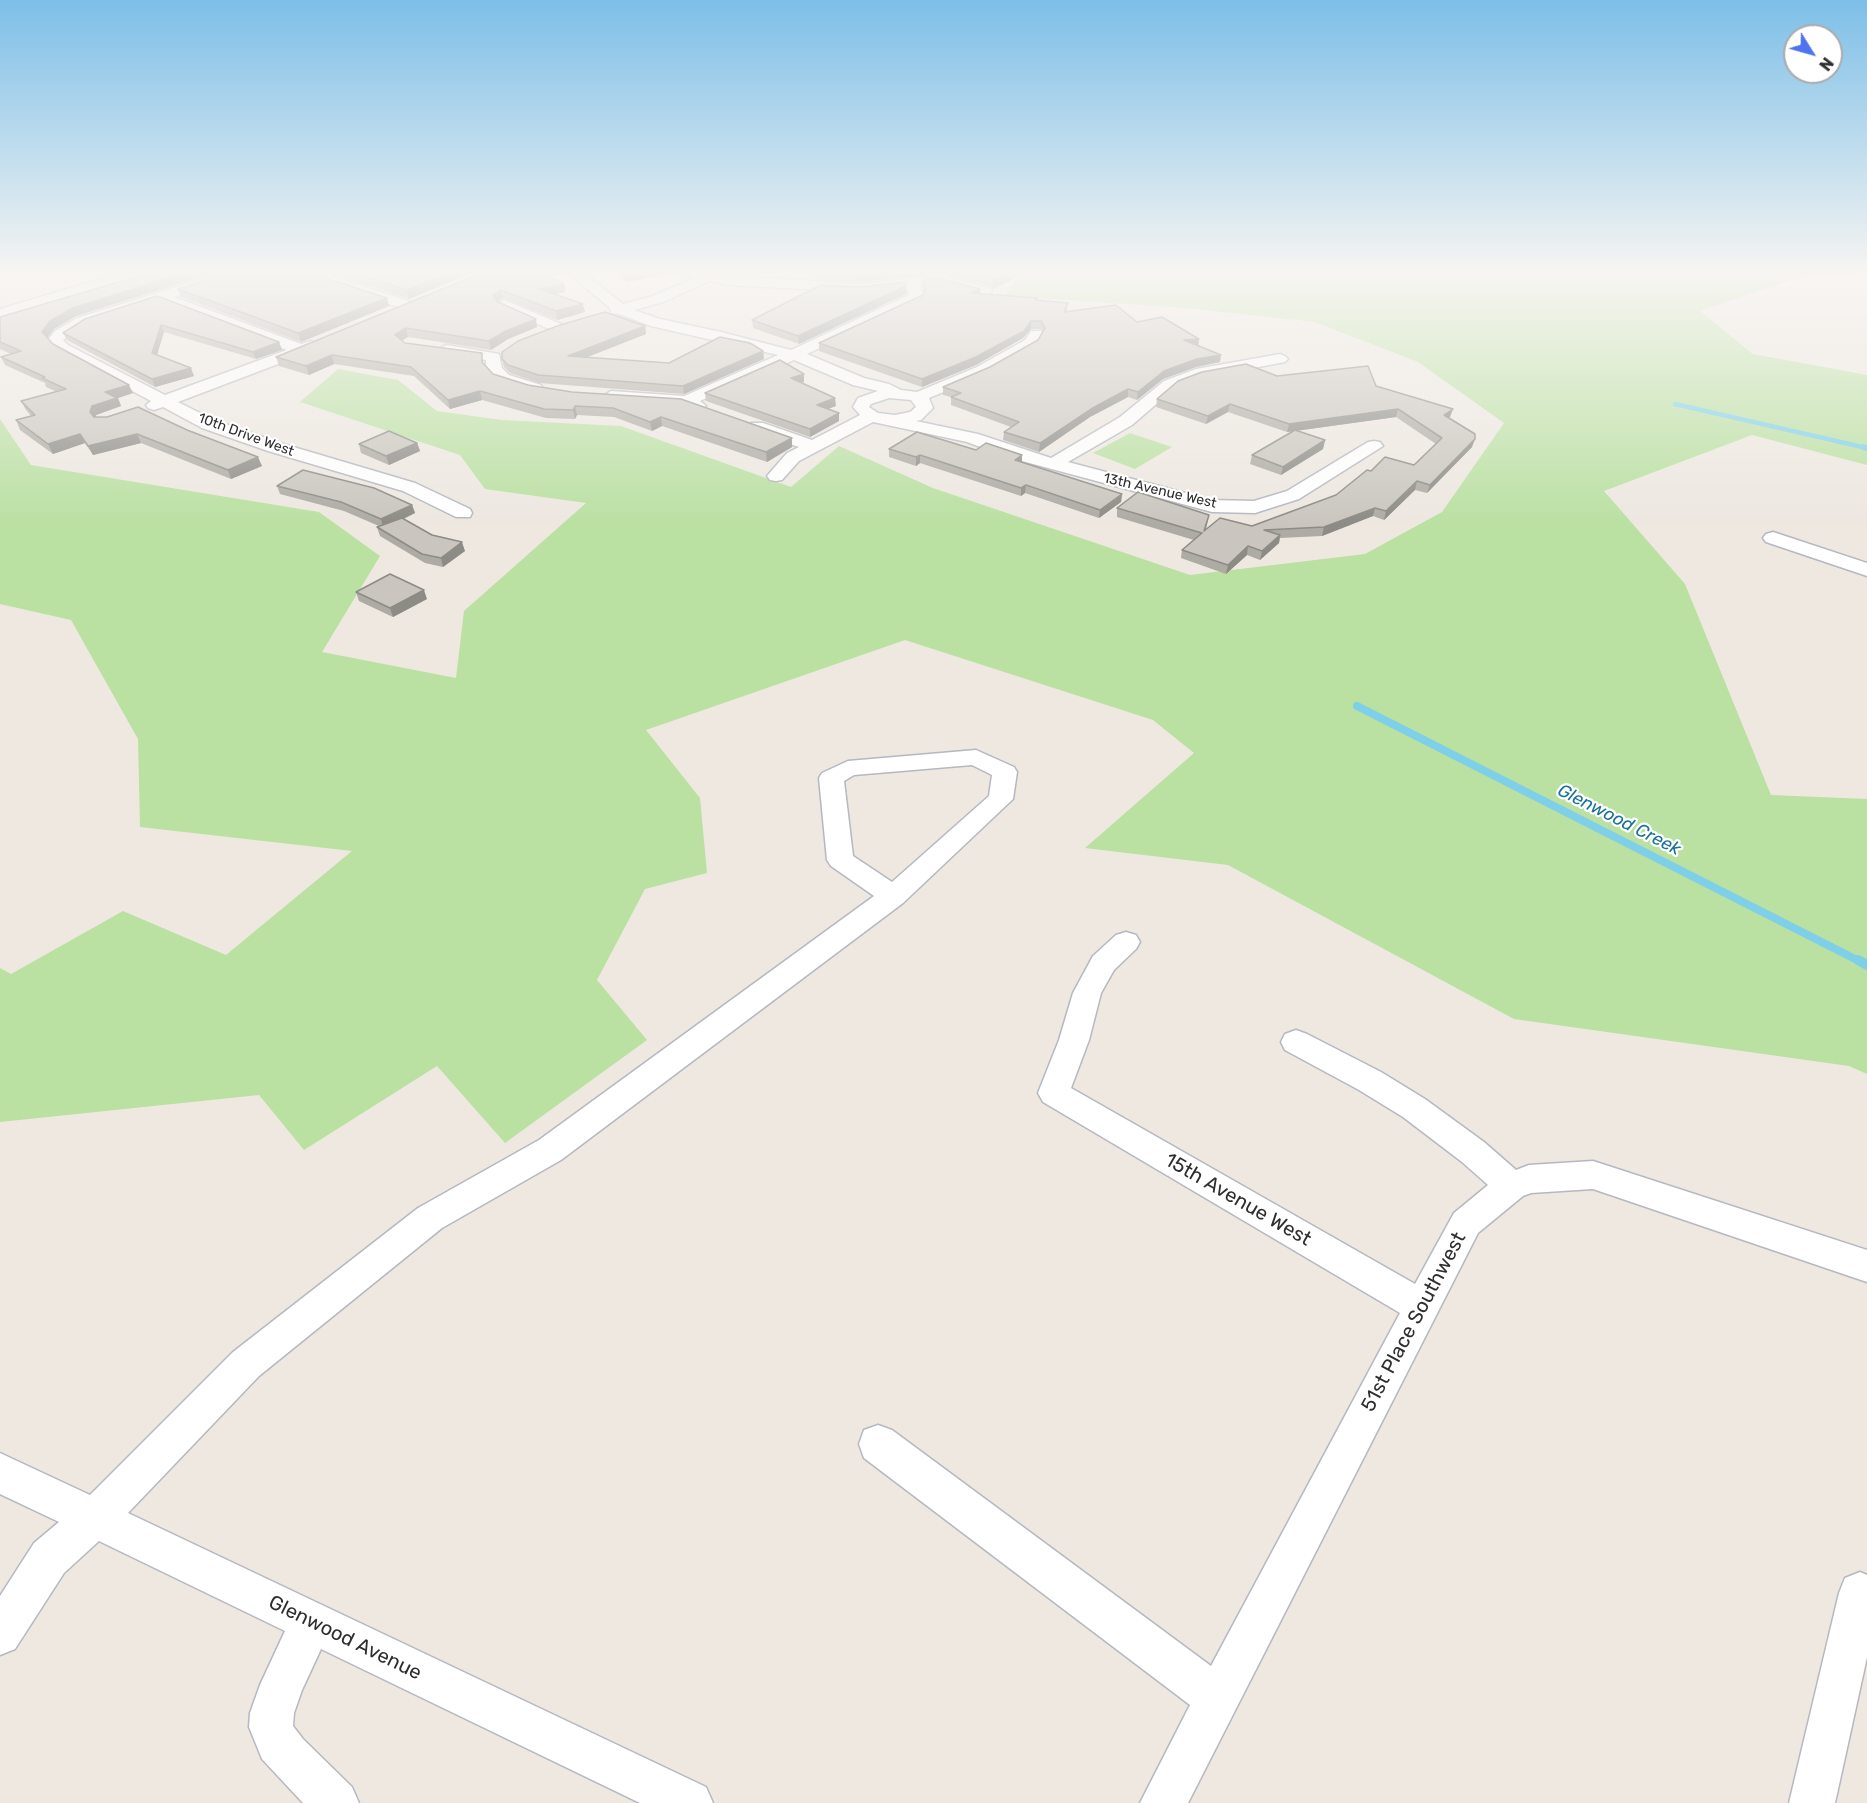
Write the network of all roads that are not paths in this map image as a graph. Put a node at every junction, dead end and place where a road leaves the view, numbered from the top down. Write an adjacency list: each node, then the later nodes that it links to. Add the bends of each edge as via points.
1 (79, 356): 12 (street, 10th Drive West)
2 (286, 356): 12 (street)
3 (500, 356): 9 (street, via 494,369 503,378)
4 (785, 356): 13 (street)
5 (790, 356): 17 (street, 13th Avenue West, via 831,381 841,393)
6 (794, 356): 10 (street, 13th Avenue West)
7 (1008, 356): 14 (street)
8 (1280, 359): 22 (street, via 1196,374 1170,384 1125,421)
9 (547, 390)
10 (895, 393): 14 (street); 17 (street, via 868,398 862,404)
11 (595, 395): 13 (street)
12 (165, 401): 15 (street); 24 (street, 10th Drive West, via 208,424 409,487)
13 (686, 401): 16 (street)
14 (922, 402): 17 (street, via 920,413 909,418); 19 (street, 13th Avenue West)
15 (134, 411)
16 (717, 412)
17 (873, 415): 19 (street, 13th Avenue West); 20 (street)
18 (738, 420): 20 (street)
19 (972, 438): 22 (street, 13th Avenue West)
20 (812, 446): 23 (street)
21 (1374, 446): 22 (street, 13th Avenue West, via 1293,495 1255,507 1212,506)
22 (1054, 463)
23 (776, 476)
24 (463, 513)
25 (1773, 538): 26 (street)
26 (1867, 570)
27 (893, 896): 27 (street, via 1001,799 1005,772 976,757 848,768 831,778 840,860); 35 (street, via 550,1150 430,1218 246,1364)
28 (1126, 942): 32 (street, 15th Avenue West, via 1102,963 1087,993 1054,1093)
29 (1296, 1042): 30 (street, via 1414,1108)
30 (1511, 1186): 31 (street, 51st Place Southwest, via 1528,1179 1593,1175); 32 (street, 51st Place Southwest, via 1466,1223)
31 (1867, 1266)
32 (1422, 1306): 39 (street, 51st Place Southwest)
33 (878, 1444): 39 (street)
34 (0, 1473): 35 (street, Glenwood Avenue)
35 (95, 1518): 37 (street, Glenwood Avenue); 38 (street, via 50,1558)
36 (1860, 1593): 43 (street)
37 (311, 1622): 40 (street, via 282,1685 271,1727 287,1755); 41 (street, Glenwood Avenue)
38 (0, 1634)
39 (1217, 1698): 42 (street, 51st Place Southwest)
40 (336, 1803)
41 (690, 1803)
42 (1163, 1803)
43 (1812, 1803)

